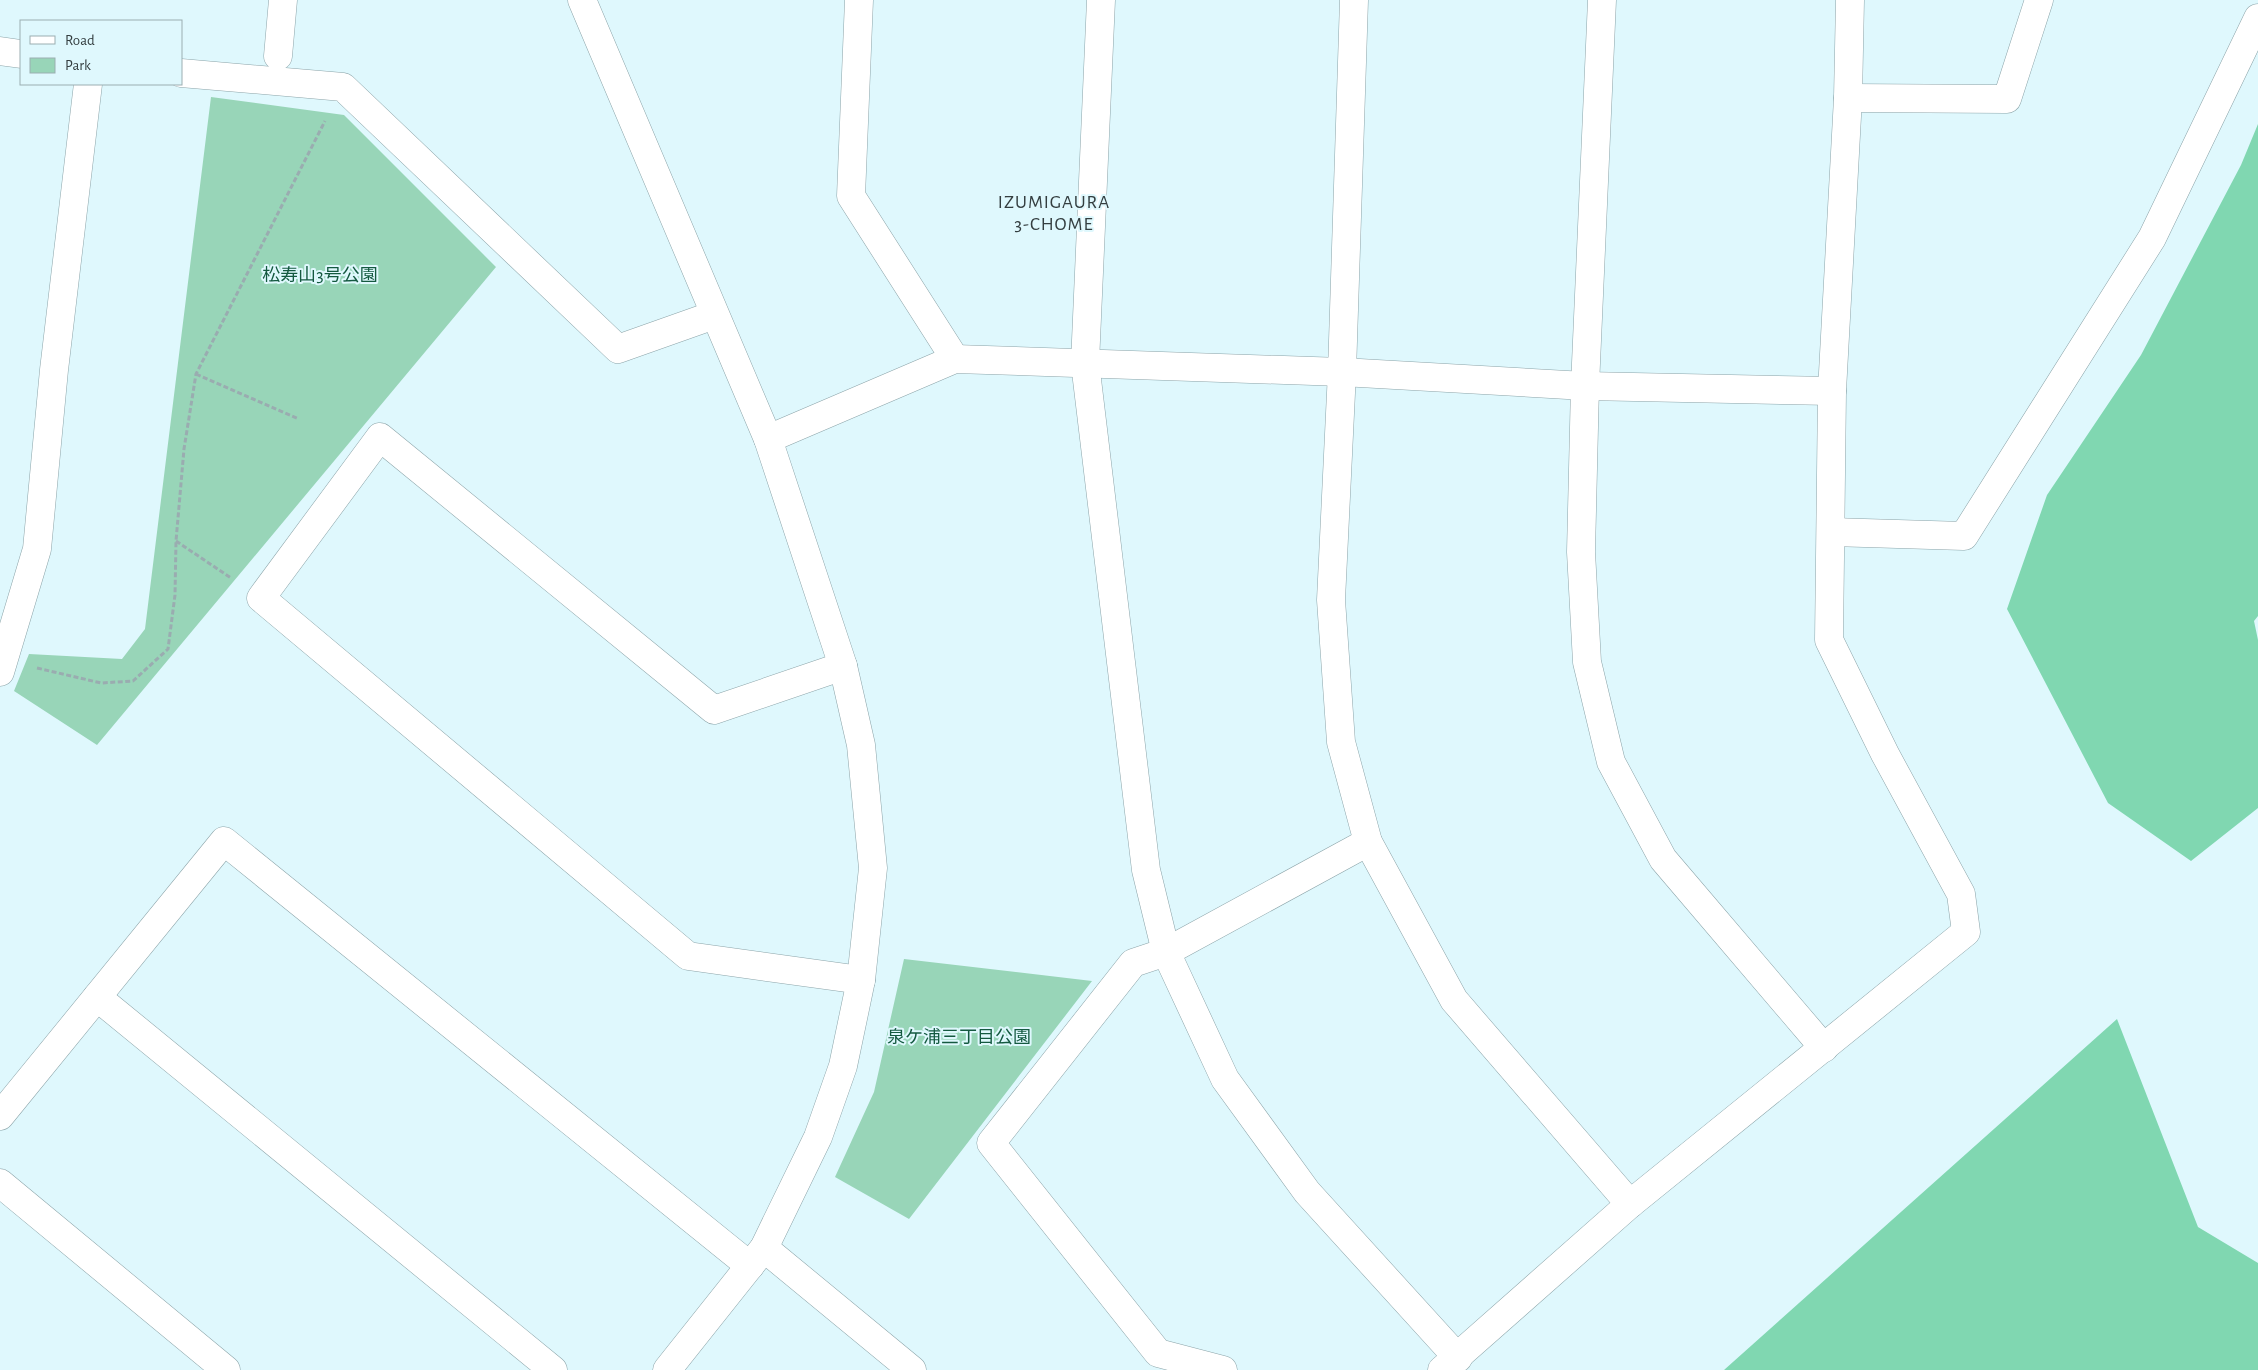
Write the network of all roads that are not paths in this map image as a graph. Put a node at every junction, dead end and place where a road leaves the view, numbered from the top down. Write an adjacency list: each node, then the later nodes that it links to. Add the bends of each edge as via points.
1 (283, 0): 12 (street)
2 (582, 0): 16 (street)
3 (859, 0): 17 (street, via 852,196)
4 (1101, 0): 18 (street)
5 (1354, 0): 19 (street)
6 (1602, 0): 20 (street)
7 (1850, 0): 15 (street)
8 (2039, 0): 15 (street, via 2007,99)
9 (2258, 18): 23 (street, via 2152,238 1964,536)
10 (0, 51): 11 (street)
11 (20, 54)
12 (278, 56)
13 (182, 73): 16 (street, via 343,87 618,349)
14 (88, 85): 24 (street, via 54,370 37,549)
15 (1848, 98): 21 (street)
16 (714, 315): 22 (street)
17 (955, 359): 18 (street); 22 (street)
18 (1085, 363): 19 (street); 27 (street, via 1146,870)
19 (1342, 372): 20 (street); 26 (street, via 1332,600 1341,742)
20 (1585, 386): 21 (street); 30 (street, via 1581,552 1587,662 1611,762 1663,859)
21 (1832, 391): 23 (street)
22 (768, 440): 25 (street)
23 (1830, 532): 30 (street, via 1829,640 1885,754 1962,894 1966,932)
24 (2, 664)
25 (843, 666): 28 (street, via 861,745 873,868); 28 (street, via 714,710 380,437 261,598 688,956)
26 (1368, 842): 27 (street); 33 (street, via 1454,1000)
27 (1166, 952): 35 (street, via 1225,1079 1307,1192); 40 (street, via 1133,963 990,1143 1158,1353)
28 (861, 980): 34 (street, via 843,1066 818,1137)
29 (97, 997): 31 (street); 34 (street, via 224,841); 37 (street)
30 (1824, 1048): 33 (street)
31 (0, 1116)
32 (0, 1183): 36 (street)
33 (1630, 1204): 35 (street)
34 (757, 1257): 38 (street); 39 (street)
35 (1450, 1364)
36 (226, 1370)
37 (553, 1370)
38 (667, 1370)
39 (912, 1370)
40 (1223, 1370)

